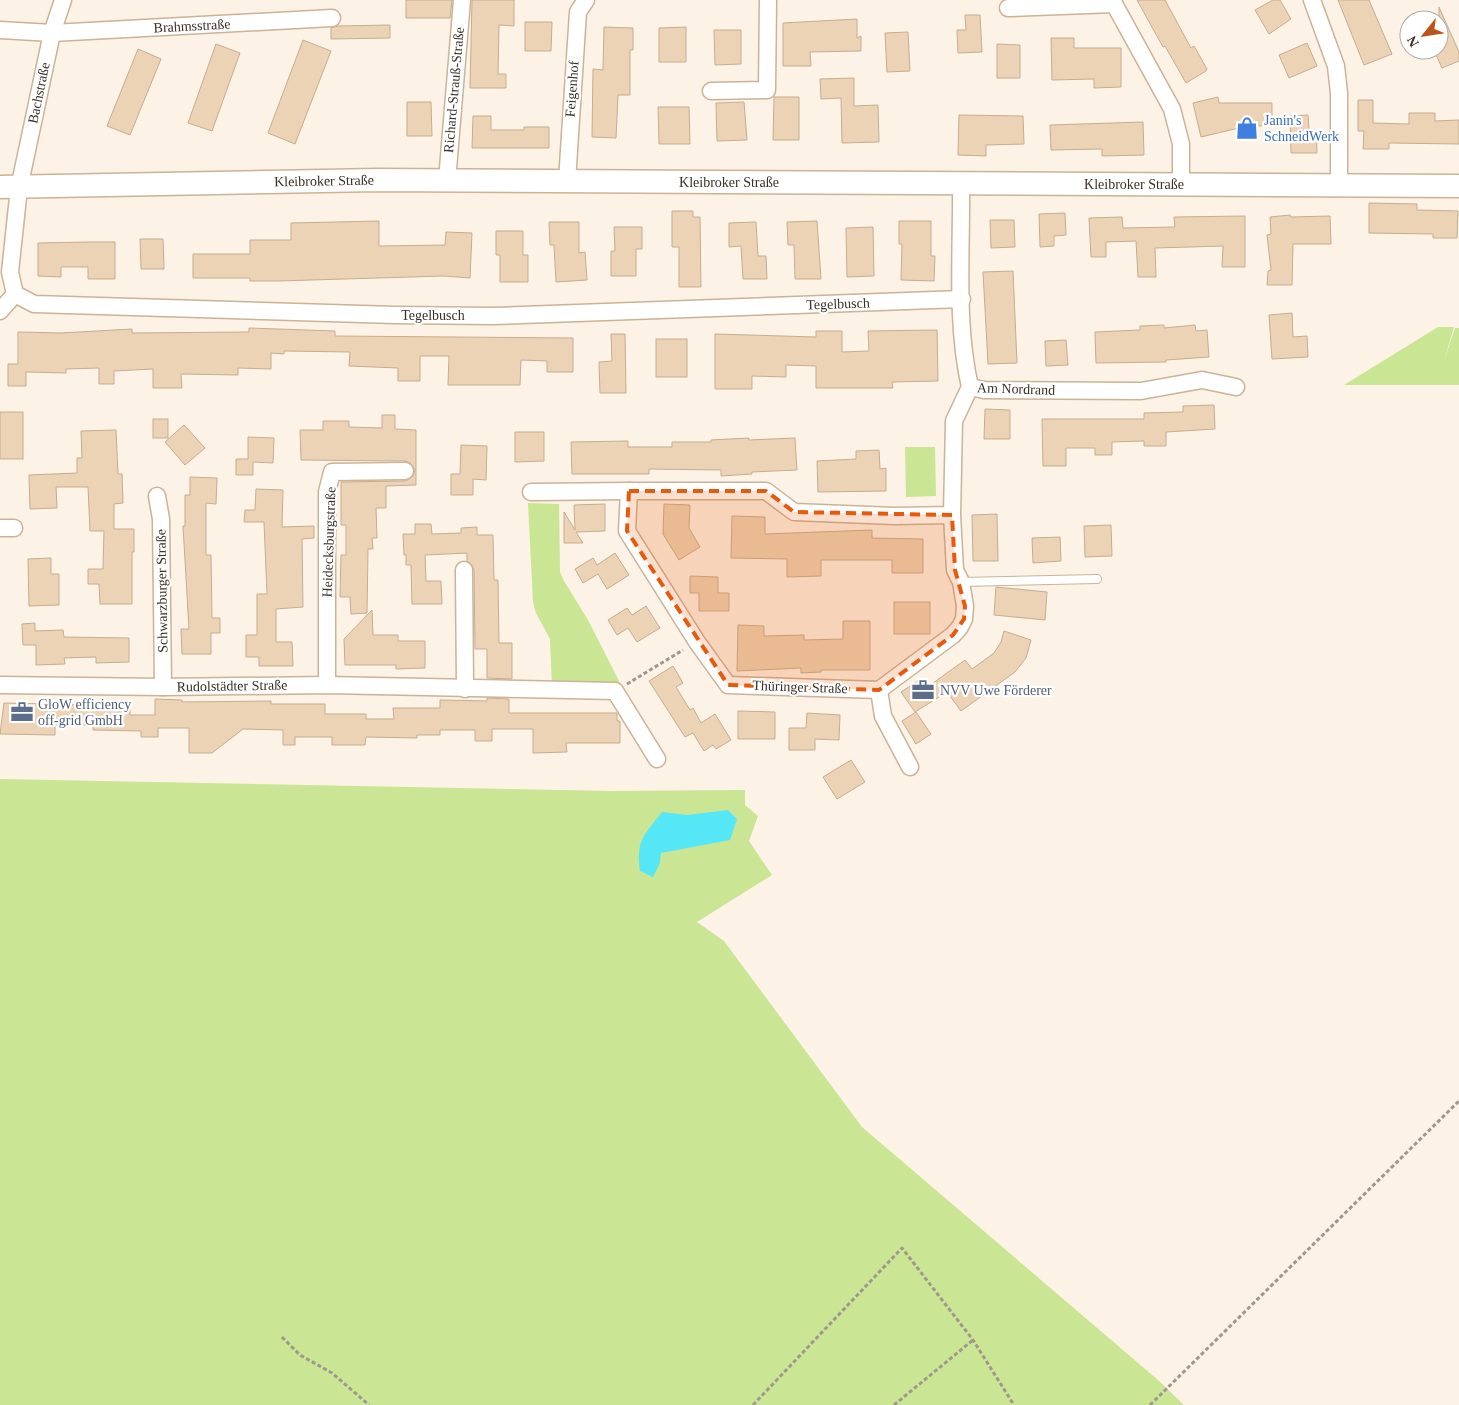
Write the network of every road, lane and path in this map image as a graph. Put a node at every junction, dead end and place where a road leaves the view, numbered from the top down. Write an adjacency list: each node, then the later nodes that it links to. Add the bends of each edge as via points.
1 (63, 0): 10 (street, Bachstraße)
2 (462, 0): 12 (street, Richard-Strauß-Straße)
3 (586, 0): 13 (street, Feigenhof, via 578,12)
4 (768, 0): 11 (street, via 767,90)
5 (1312, 0): 16 (street, via 1336,66)
6 (1113, 2): 7 (street); 15 (street, via 1172,109 1181,144)
7 (1008, 8)
8 (332, 18): 10 (street, Brahmsstraße)
9 (0, 30): 10 (street, Brahmsstraße)
10 (52, 33): 18 (street, Bachstraße)
11 (711, 91)
12 (447, 181): 13 (street, Kleibroker Straße); 18 (street, Kleibroker Straße)
13 (567, 181): 14 (street, Kleibroker Straße)
14 (961, 182): 15 (street, Kleibroker Straße); 20 (street, Am Nordrand)
15 (1181, 184): 16 (street, Kleibroker Straße)
16 (1339, 185): 17 (street, Kleibroker Straße)
17 (1459, 186)
18 (9, 187): 19 (street, via 10,272)
19 (15, 294): 20 (street, Tegelbusch, via 34,304 493,316); 21 (street)
20 (962, 299): 22 (street, Am Nordrand, via 965,365)
21 (0, 310)
22 (970, 387): 23 (street, Am Nordrand, via 984,390 1141,391 1202,380); 28 (street, via 954,421)
23 (1236, 387)
24 (405, 471): 34 (street, Heidecksburgstraße, via 332,472 327,492)
25 (629, 491): 26 (street); 28 (street, via 766,490 794,512); 32 (street, Thüringer Straße, via 627,531)
26 (531, 492)
27 (157, 496): 35 (street, Schwarzburger Straße, via 161,519)
28 (952, 515): 31 (street, via 955,570)
29 (464, 570): 36 (street)
30 (1097, 579): 31 (lane)
31 (961, 582): 37 (street, via 965,606 960,627)
32 (697, 642): 37 (street, Thüringer Straße, via 728,685); 38 (path)
33 (0, 685): 35 (street, Rudolstädter Straße)
34 (327, 685): 35 (street, Rudolstädter Straße); 36 (street, Rudolstädter Straße)
35 (163, 687)
36 (465, 689): 38 (street, Rudolstädter Straße)
37 (879, 690): 40 (street, via 883,716)
38 (616, 691): 39 (street)
39 (657, 759)
40 (910, 768)
41 (1459, 1101): 48 (path)
42 (282, 1336): 44 (path, via 300,1355 332,1373)
43 (974, 1340): 45 (path, via 902,1248); 46 (path); 47 (path)
44 (369, 1405)
45 (753, 1405)
46 (894, 1405)
47 (1014, 1405)
48 (1150, 1405)

